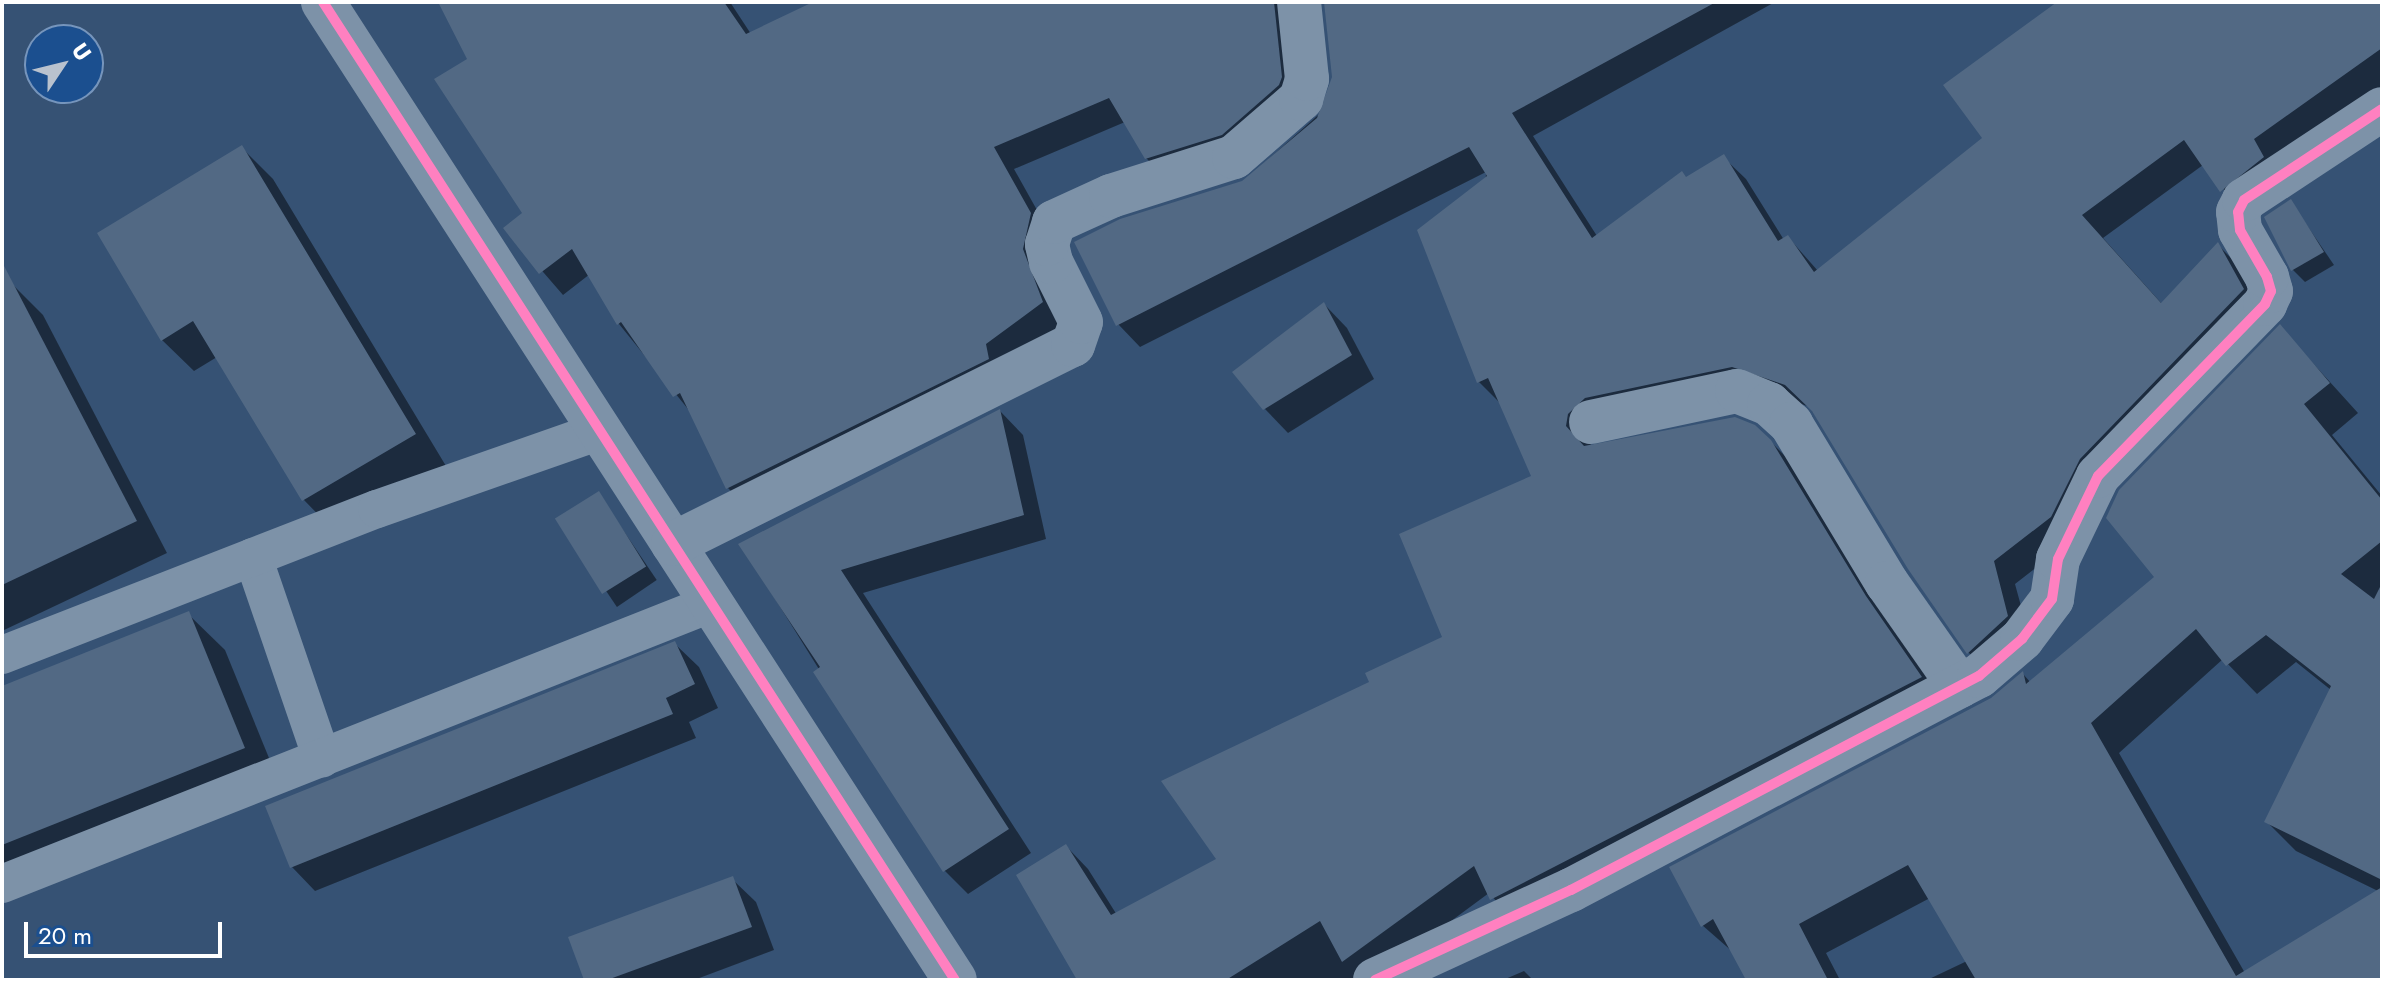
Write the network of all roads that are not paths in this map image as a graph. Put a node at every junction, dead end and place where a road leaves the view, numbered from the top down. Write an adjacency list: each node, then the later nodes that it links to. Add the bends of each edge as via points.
1 (323, 2): 5 (street)
2 (1299, 2): 6 (street, via 1307,63 1301,99 1234,157 1111,196 1054,222 1047,244 1051,262 1081,322 1073,345)
3 (2382, 109): 10 (street, via 2244,200 2238,212 2240,230 2267,277 2271,291 2265,304 2098,476 2058,559 2052,599 2022,639)
4 (1591, 422): 10 (street, via 1737,391 1769,404 1791,424 1887,583)
5 (600, 431): 6 (street); 7 (lane)
6 (673, 544): 8 (street)
7 (253, 557): 9 (lane); 11 (lane)
8 (710, 604): 11 (lane); 13 (street)
9 (2, 655)
10 (1959, 686): 14 (street, via 1571,890)
11 (322, 758): 12 (lane)
12 (2, 884)
13 (955, 980)
14 (1375, 980)

